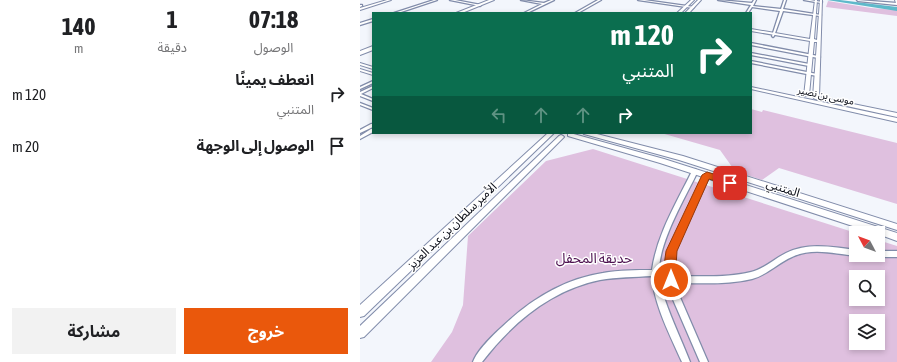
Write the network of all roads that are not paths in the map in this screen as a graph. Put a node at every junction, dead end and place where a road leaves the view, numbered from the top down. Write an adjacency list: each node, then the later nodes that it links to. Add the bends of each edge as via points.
1 (384, 0): 28 (street)
2 (390, 0): 28 (street)
3 (436, 0): 32 (street)
4 (451, 0): 26 (street)
5 (492, 0): 26 (highway)
6 (500, 0): 34 (highway)
7 (522, 0): 25 (street)
8 (553, 0): 25 (street)
9 (558, 0): 36 (street)
10 (600, 0): 37 (street)
11 (605, 0): 38 (street)
12 (639, 0): 24 (street)
13 (664, 0): 24 (street)
14 (693, 0): 29 (street)
15 (700, 0): 30 (street)
16 (719, 0): 27 (street)
17 (755, 0): 27 (street)
18 (785, 0): 31 (street)
19 (805, 0): 21 (street)
20 (859, 0): 23 (street)
21 (816, 1): 22 (street); 42 (street)
22 (821, 1): 43 (street)
23 (897, 2)
24 (660, 3): 29 (street)
25 (545, 4): 35 (street)
26 (480, 5): 33 (highway)
27 (752, 5): 31 (street); 41 (street)
28 (360, 7)
29 (686, 7): 30 (street); 39 (street)
30 (693, 8): 40 (street)
31 (782, 10): 42 (street); 47 (street)
32 (398, 12)
33 (461, 12)
34 (469, 12)
35 (527, 12)
36 (533, 12)
37 (578, 12)
38 (584, 12)
39 (680, 12)
40 (688, 12)
41 (748, 12)
42 (814, 14): 43 (street); 48 (street)
43 (820, 15): 49 (street)
44 (372, 20): 45 (street)
45 (360, 24)
46 (752, 31): 47 (street)
47 (773, 35): 48 (street)
48 (811, 41): 49 (street); 56 (street)
49 (818, 42): 57 (street)
50 (372, 45): 53 (highway)
51 (752, 46): 56 (street)
52 (372, 48): 54 (highway)
53 (360, 50)
54 (360, 53)
55 (752, 54): 61 (street)
56 (810, 56): 57 (street); 61 (street)
57 (818, 57): 66 (street)
58 (752, 62): 65 (street)
59 (360, 64): 62 (street)
60 (752, 65): 65 (street)
61 (809, 65): 65 (street)
62 (372, 68)
63 (360, 70): 64 (street)
64 (372, 74)
65 (808, 74): 66 (street); 73 (street)
66 (817, 75): 74 (street)
67 (372, 82): 69 (street)
68 (752, 83): 73 (street, موسى بن نصير)
69 (360, 88)
70 (372, 88): 72 (street)
71 (752, 88): 79 (street, موسى بن نصير)
72 (360, 94): 75 (street)
73 (806, 95): 74 (street, موسى بن نصير)
74 (816, 97): 78 (street, موسى بن نصير)
75 (372, 100)
76 (360, 104): 77 (street)
77 (372, 109)
78 (897, 115)
79 (897, 120)
80 (372, 126): 82 (street)
81 (372, 131): 88 (street)
82 (360, 132)
83 (550, 134): 98 (street, الأمير سلطان بن عبد العزيز)
84 (553, 134): 87 (street)
85 (572, 134): 87 (street); 89 (street, المتنبي)
86 (590, 134): 91 (street, المتنبي, via 681,158)
87 (560, 137): 99 (street, الأمير سلطان بن عبد العزيز)
88 (360, 138)
89 (695, 172): 90 (street, المتنبي); 96 (street, via 660,247)
90 (707, 175): 92 (street, المتنبي); 97 (street, via 672,251)
91 (897, 226)
92 (897, 236)
93 (849, 252): 97 (street, via 821,248 793,253 766,270 752,275)
94 (885, 254): 95 (street)
95 (897, 254)
96 (655, 273): 100 (street, via 596,278 569,285 527,310 504,331); 101 (street, via 658,288)
97 (671, 280): 102 (street, via 675,296)
98 (360, 312)
99 (360, 333)
100 (477, 362)
101 (686, 362)
102 (704, 362)

